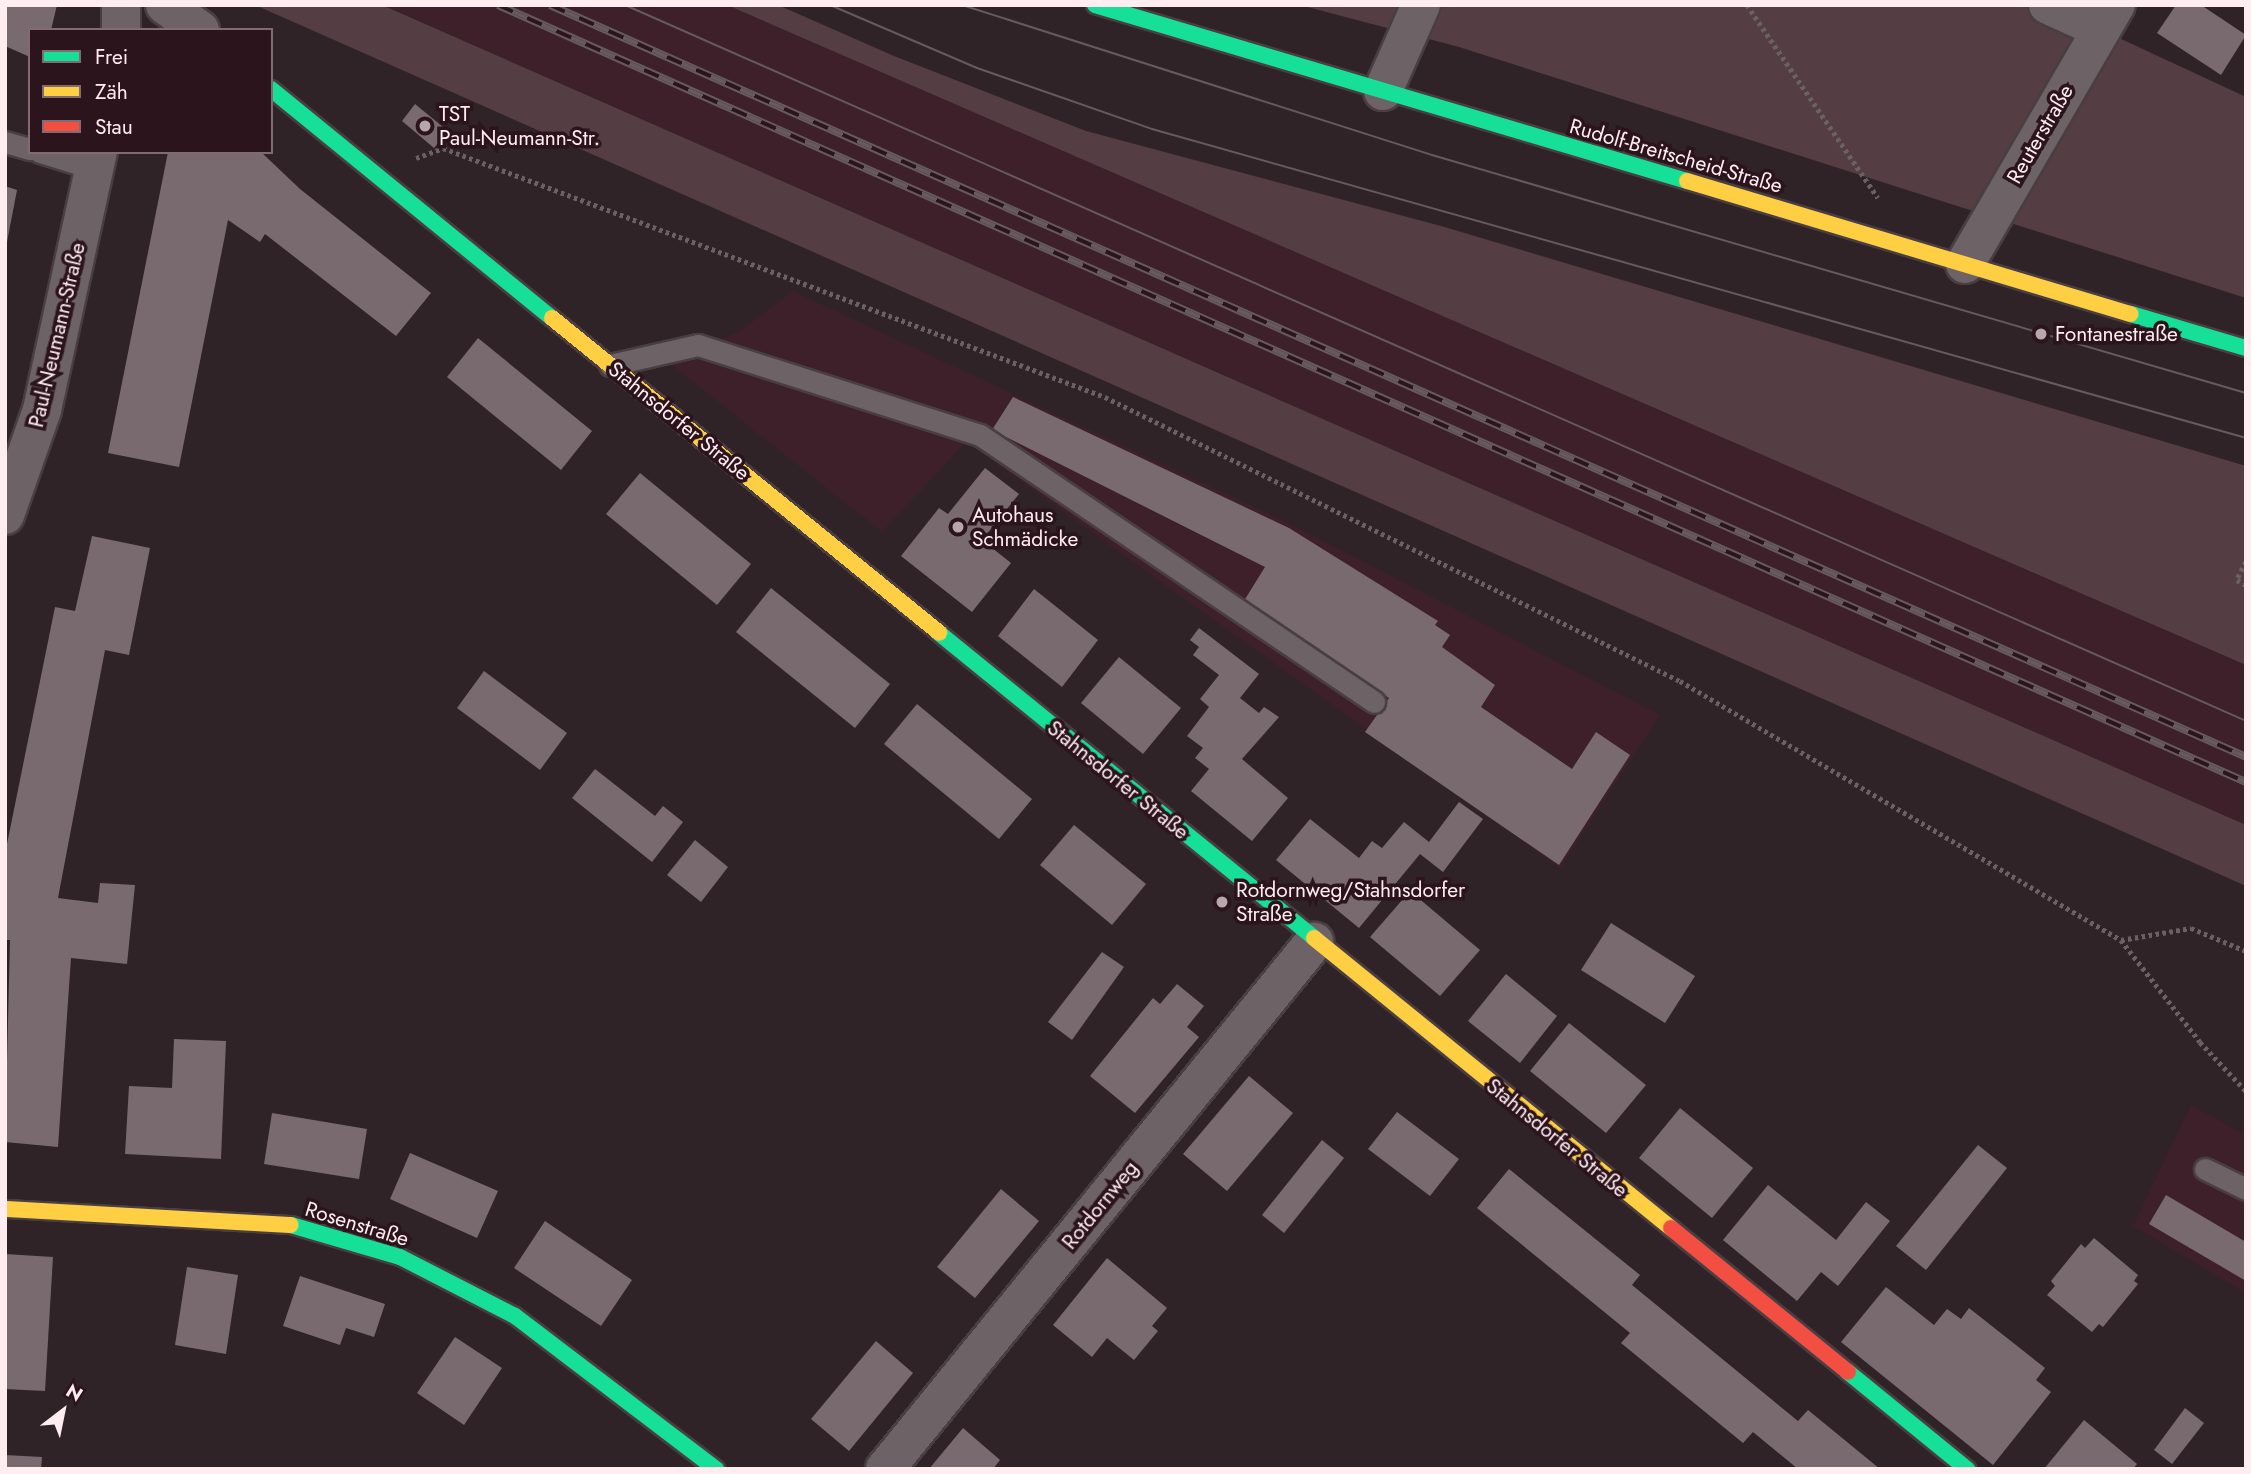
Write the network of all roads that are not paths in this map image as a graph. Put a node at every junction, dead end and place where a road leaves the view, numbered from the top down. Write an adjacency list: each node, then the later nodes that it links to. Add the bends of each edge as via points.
1 (121, 5): 7 (street)
2 (165, 5): 8 (street)
3 (1095, 5): 10 (street, Rudolf-Breitscheid-Straße)
4 (1421, 5): 10 (street)
5 (2048, 5): 6 (street)
6 (2108, 17): 15 (street, Reuterstraße)
7 (121, 28)
8 (197, 28)
9 (273, 91): 17 (street, Stahnsdorfer Straße)
10 (1383, 91): 15 (street, Rudolf-Breitscheid-Straße)
11 (5, 142): 12 (lane)
12 (28, 148)
13 (53, 154): 14 (lane)
14 (97, 161): 18 (street, Paul-Neumann-Straße, via 42,410)
15 (1965, 264): 16 (street, Rudolf-Breitscheid-Straße)
16 (2246, 348)
17 (610, 365): 20 (lane, via 698,345 980,435); 21 (street, Stahnsdorfer Straße)
18 (17, 443): 19 (street, Paul-Neumann-Straße)
19 (5, 514)
20 (1374, 702)
21 (1314, 942): 26 (street, Rotdornweg); 27 (street, Stahnsdorfer Straße)
22 (2205, 1169): 23 (lane)
23 (2246, 1189)
24 (5, 1209): 25 (street, Rosenstraße, via 283,1223 400,1256 515,1316)
25 (716, 1469)
26 (885, 1469)
27 (1967, 1469)

